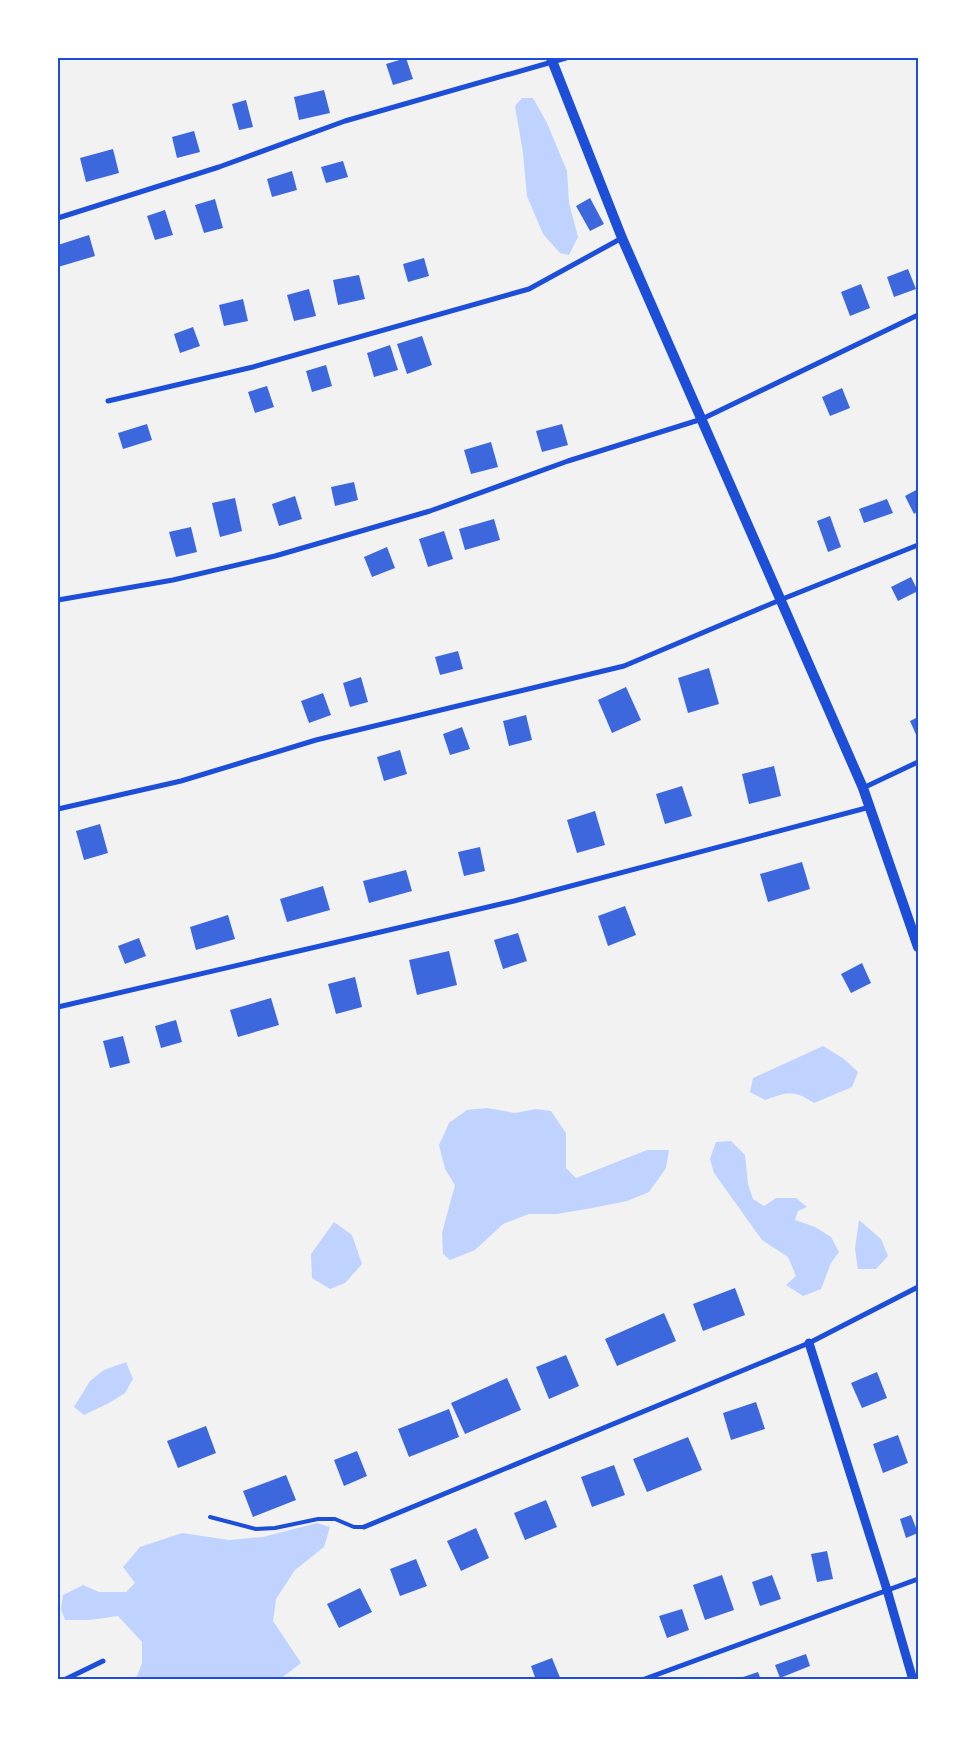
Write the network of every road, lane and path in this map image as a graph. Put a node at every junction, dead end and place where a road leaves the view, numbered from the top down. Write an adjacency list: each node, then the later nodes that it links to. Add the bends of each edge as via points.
1 (566, 58): 2 (street)
2 (552, 60): 3 (street, via 345,121 219,167); 4 (main road)
3 (58, 218)
4 (622, 238): 6 (street, via 529,289 253,367); 7 (main road)
5 (918, 315): 7 (street)
6 (108, 401)
7 (702, 419): 9 (street, via 568,461 430,511 275,556 173,580); 10 (main road)
8 (918, 545): 10 (street)
9 (58, 600)
10 (780, 600): 12 (main road); 14 (street, via 624,666 316,740 181,781)
11 (918, 762): 12 (street)
12 (863, 788): 13 (main road)
13 (870, 807): 15 (main road); 16 (street, via 514,901)
14 (58, 809)
15 (918, 947)
16 (58, 1007)
17 (918, 1287): 18 (street)
18 (809, 1343): 20 (street); 22 (street)
19 (210, 1518): 20 (lane, via 256,1529 318,1519 335,1519 354,1527)
20 (364, 1527)
21 (918, 1579): 22 (street)
22 (887, 1590): 25 (street); 26 (street)
23 (103, 1661): 24 (street)
24 (64, 1680)
25 (642, 1680)
26 (913, 1680)

